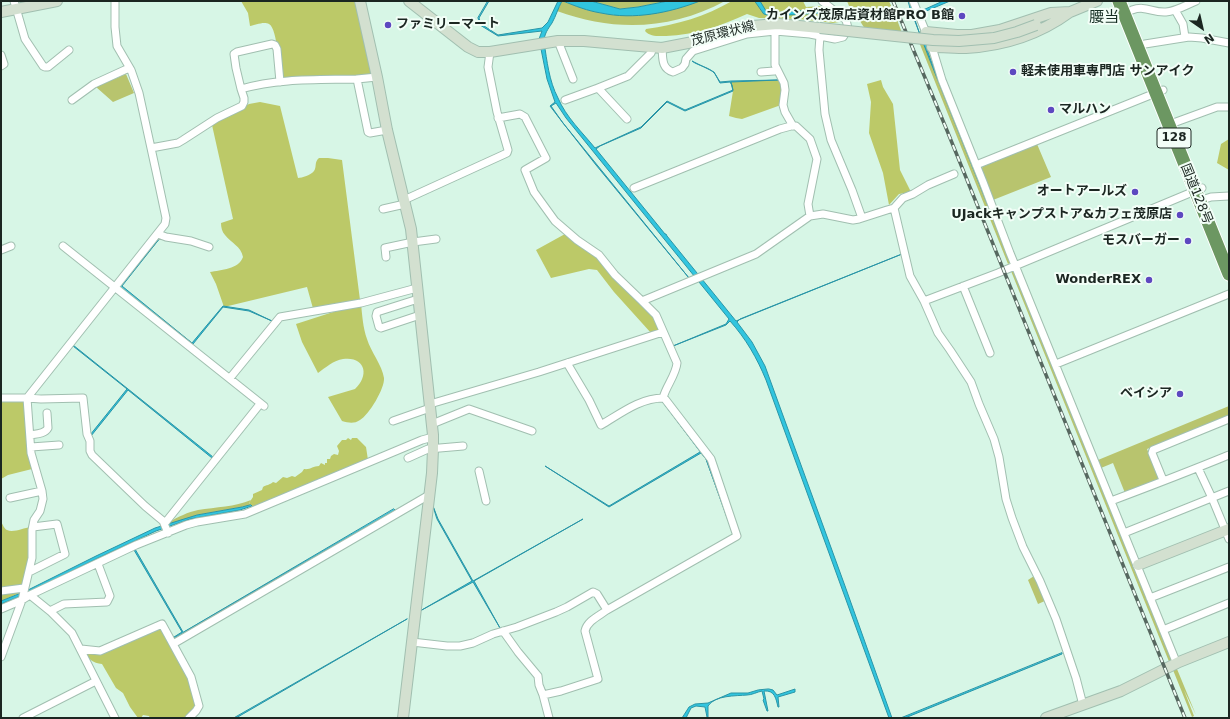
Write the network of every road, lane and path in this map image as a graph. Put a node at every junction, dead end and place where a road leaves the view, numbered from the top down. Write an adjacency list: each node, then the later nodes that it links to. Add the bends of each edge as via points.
1 (57, 1): 10 (main road)
2 (115, 1): 28 (street, via 117,46)
3 (360, 1): 31 (main road)
4 (409, 1): 25 (main road, 茂原環状線, via 468,47 478,52)
5 (822, 1): 16 (street, via 843,17 848,28 845,34 835,40)
6 (913, 1): 17 (street)
7 (1097, 1): 14 (main road, 茂原環状線)
8 (1119, 1): 37 (highway, 国道128号 / 128)
9 (1196, 1): 12 (street)
10 (15, 5): 13 (main road); 24 (street, via 26,43 42,66 48,67)
11 (1130, 6): 12 (street, via 1161,12); 21 (highway, 国道128号 / 128)
12 (1175, 10): 18 (street, via 1183,24)
13 (1, 12)
14 (1070, 12): 16 (main road, 茂原環状線, bridge, via 1017,32 994,38 959,41); 17 (main road, via 1051,13 1000,30 972,35); 22 (main road, via 1037,31 1006,42 981,47)
15 (775, 31): 16 (street, via 810,34); 23 (street, via 746,34 698,49 689,55 682,68 673,72 663,64); 29 (street)
16 (820, 32): 23 (main road, 茂原環状線, via 778,24 752,26 693,42); 56 (street, via 818,50 831,140)
17 (926, 32): 22 (street)
18 (1185, 37): 20 (street); 21 (street)
19 (558, 41): 23 (main road, 茂原環状線); 25 (main road, 茂原環状線); 33 (street)
20 (1229, 43)
21 (1145, 44): 37 (highway, 国道128号 / 128)
22 (932, 47): 47 (street, via 942,80)
23 (658, 48): 35 (street, via 628,76)
24 (69, 50)
25 (490, 52): 41 (street, via 488,67)
26 (1, 55): 27 (street, via 4,64)
27 (1, 66)
28 (129, 68): 38 (street, via 94,84); 46 (street, via 139,93)
29 (777, 69): 30 (street); 44 (street, via 784,83 785,112)
30 (761, 72)
31 (377, 77): 32 (street); 45 (main road)
32 (357, 79): 34 (street); 45 (street, via 368,132)
33 (573, 79)
34 (280, 82): 36 (street); 36 (street, via 277,49 272,44 234,54)
35 (598, 88): 39 (street); 42 (street)
36 (242, 89): 46 (street, via 242,106 217,118 178,143)
37 (1159, 91): 43 (highway, 国道128号 / 128); 47 (street); 50 (highway, 国道128号 / 128)
38 (72, 100)
39 (564, 100)
40 (1229, 107): 43 (street, via 1217,107)
41 (498, 118): 52 (street, via 507,153); 73 (street, via 520,114 525,117 546,158 525,170 534,192 555,221 602,258 615,275)
42 (627, 118)
43 (1176, 122): 50 (highway, 国道128号 / 128)
44 (793, 126): 49 (street); 55 (street, via 810,139 817,159 808,204)
45 (387, 130): 52 (main road)
46 (151, 148): 57 (street, via 166,218)
47 (976, 165): 66 (street)
48 (954, 174): 53 (street, via 903,198)
49 (634, 188)
50 (1201, 195): 51 (street); 64 (highway, 国道128号 / 128); 66 (street); 67 (highway, 国道128号 / 128)
51 (1229, 196)
52 (405, 202): 54 (street); 59 (main road)
53 (894, 208): 56 (street); 74 (street, via 910,276)
54 (383, 209)
55 (810, 216): 56 (street, via 823,214 853,220); 73 (street, via 756,254)
56 (862, 218)
57 (158, 234): 62 (street); 69 (street)
58 (436, 239): 59 (street)
59 (413, 242): 65 (street, via 385,248); 70 (main road)
60 (11, 246): 63 (street)
61 (63, 246): 69 (street)
62 (209, 247)
63 (1, 250)
64 (1229, 254)
65 (386, 256)
66 (1016, 265): 68 (street); 79 (street)
67 (1229, 274)
68 (963, 286): 74 (street); 77 (street)
69 (115, 287): 80 (street); 82 (street)
70 (417, 288): 72 (main road); 80 (street, via 361,303 280,317)
71 (1229, 294): 79 (street)
72 (418, 300): 75 (main road); 75 (street, via 378,312 376,316 381,328)
73 (642, 300): 76 (street, via 654,312)
74 (924, 301): 134 (street, via 938,333 973,387 996,444 1007,502 1023,547 1056,619)
75 (420, 315): 84 (main road)
76 (663, 332): 78 (street); 83 (street, via 678,363)
77 (990, 353)
78 (567, 363): 83 (street, via 601,425 641,402); 84 (street)
79 (1056, 364): 106 (street)
80 (230, 378): 108 (street, via 262,405)
81 (1, 398): 82 (street)
82 (27, 398): 90 (street); 108 (street, via 83,398 92,455)
83 (663, 398): 122 (street, via 711,459 737,536)
84 (430, 406): 87 (street); 88 (main road)
85 (47, 414): 90 (street, via 47,430)
86 (1229, 419): 99 (street, via 1153,450)
87 (393, 421)
88 (432, 430): 89 (street, via 469,409); 94 (main road); 108 (street, via 422,440 245,514)
89 (532, 431)
90 (30, 435): 93 (street)
91 (59, 445): 93 (street)
92 (463, 446): 94 (street)
93 (31, 447): 100 (street)
94 (433, 449): 96 (street); 102 (main road)
95 (1229, 455): 97 (street)
96 (408, 458)
97 (1198, 468): 99 (street); 104 (street)
98 (479, 471): 105 (street)
99 (1163, 480): 106 (street)
100 (42, 491): 103 (street); 107 (street, via 42,504)
101 (1229, 491): 104 (street)
102 (429, 495): 126 (main road); 128 (street)
103 (10, 498)
104 (1212, 498): 109 (street); 110 (street)
105 (486, 501)
106 (1111, 501): 109 (street)
107 (33, 527): 114 (street); 114 (street, via 57,524 65,554)
108 (167, 528): 111 (street)
109 (1124, 533): 112 (street)
110 (1228, 533): 112 (main road)
111 (98, 564): 117 (street); 123 (street, via 110,596 107,602 64,604)
112 (1138, 565): 118 (street)
113 (1229, 567): 118 (street)
114 (29, 572): 115 (street)
115 (24, 588): 116 (street); 119 (street)
116 (1, 591)
117 (30, 595): 119 (street); 123 (street)
118 (1150, 598): 124 (street)
119 (22, 599): 121 (street); 130 (street)
120 (1229, 603): 124 (street)
121 (1, 609)
122 (607, 610): 125 (street, via 593,592 556,612); 133 (street, via 585,628 598,679)
123 (50, 611): 129 (street, via 72,633)
124 (1163, 630): 131 (street)
125 (503, 631): 126 (street, via 460,646); 133 (street, via 537,674 538,685)
126 (412, 642): 138 (main road)
127 (1229, 642): 131 (main road)
128 (173, 644): 129 (street, via 162,624 100,651); 137 (street, via 191,677 199,703 198,709)
129 (81, 649): 132 (street)
130 (1, 656)
131 (1177, 664): 134 (main road, via 1121,691)
132 (96, 681): 135 (street); 136 (street)
133 (543, 695): 139 (street)
134 (1083, 705): 140 (main road)
135 (23, 718)
136 (114, 718)
137 (189, 718)
138 (403, 718)
139 (549, 718)
140 (1046, 718)

